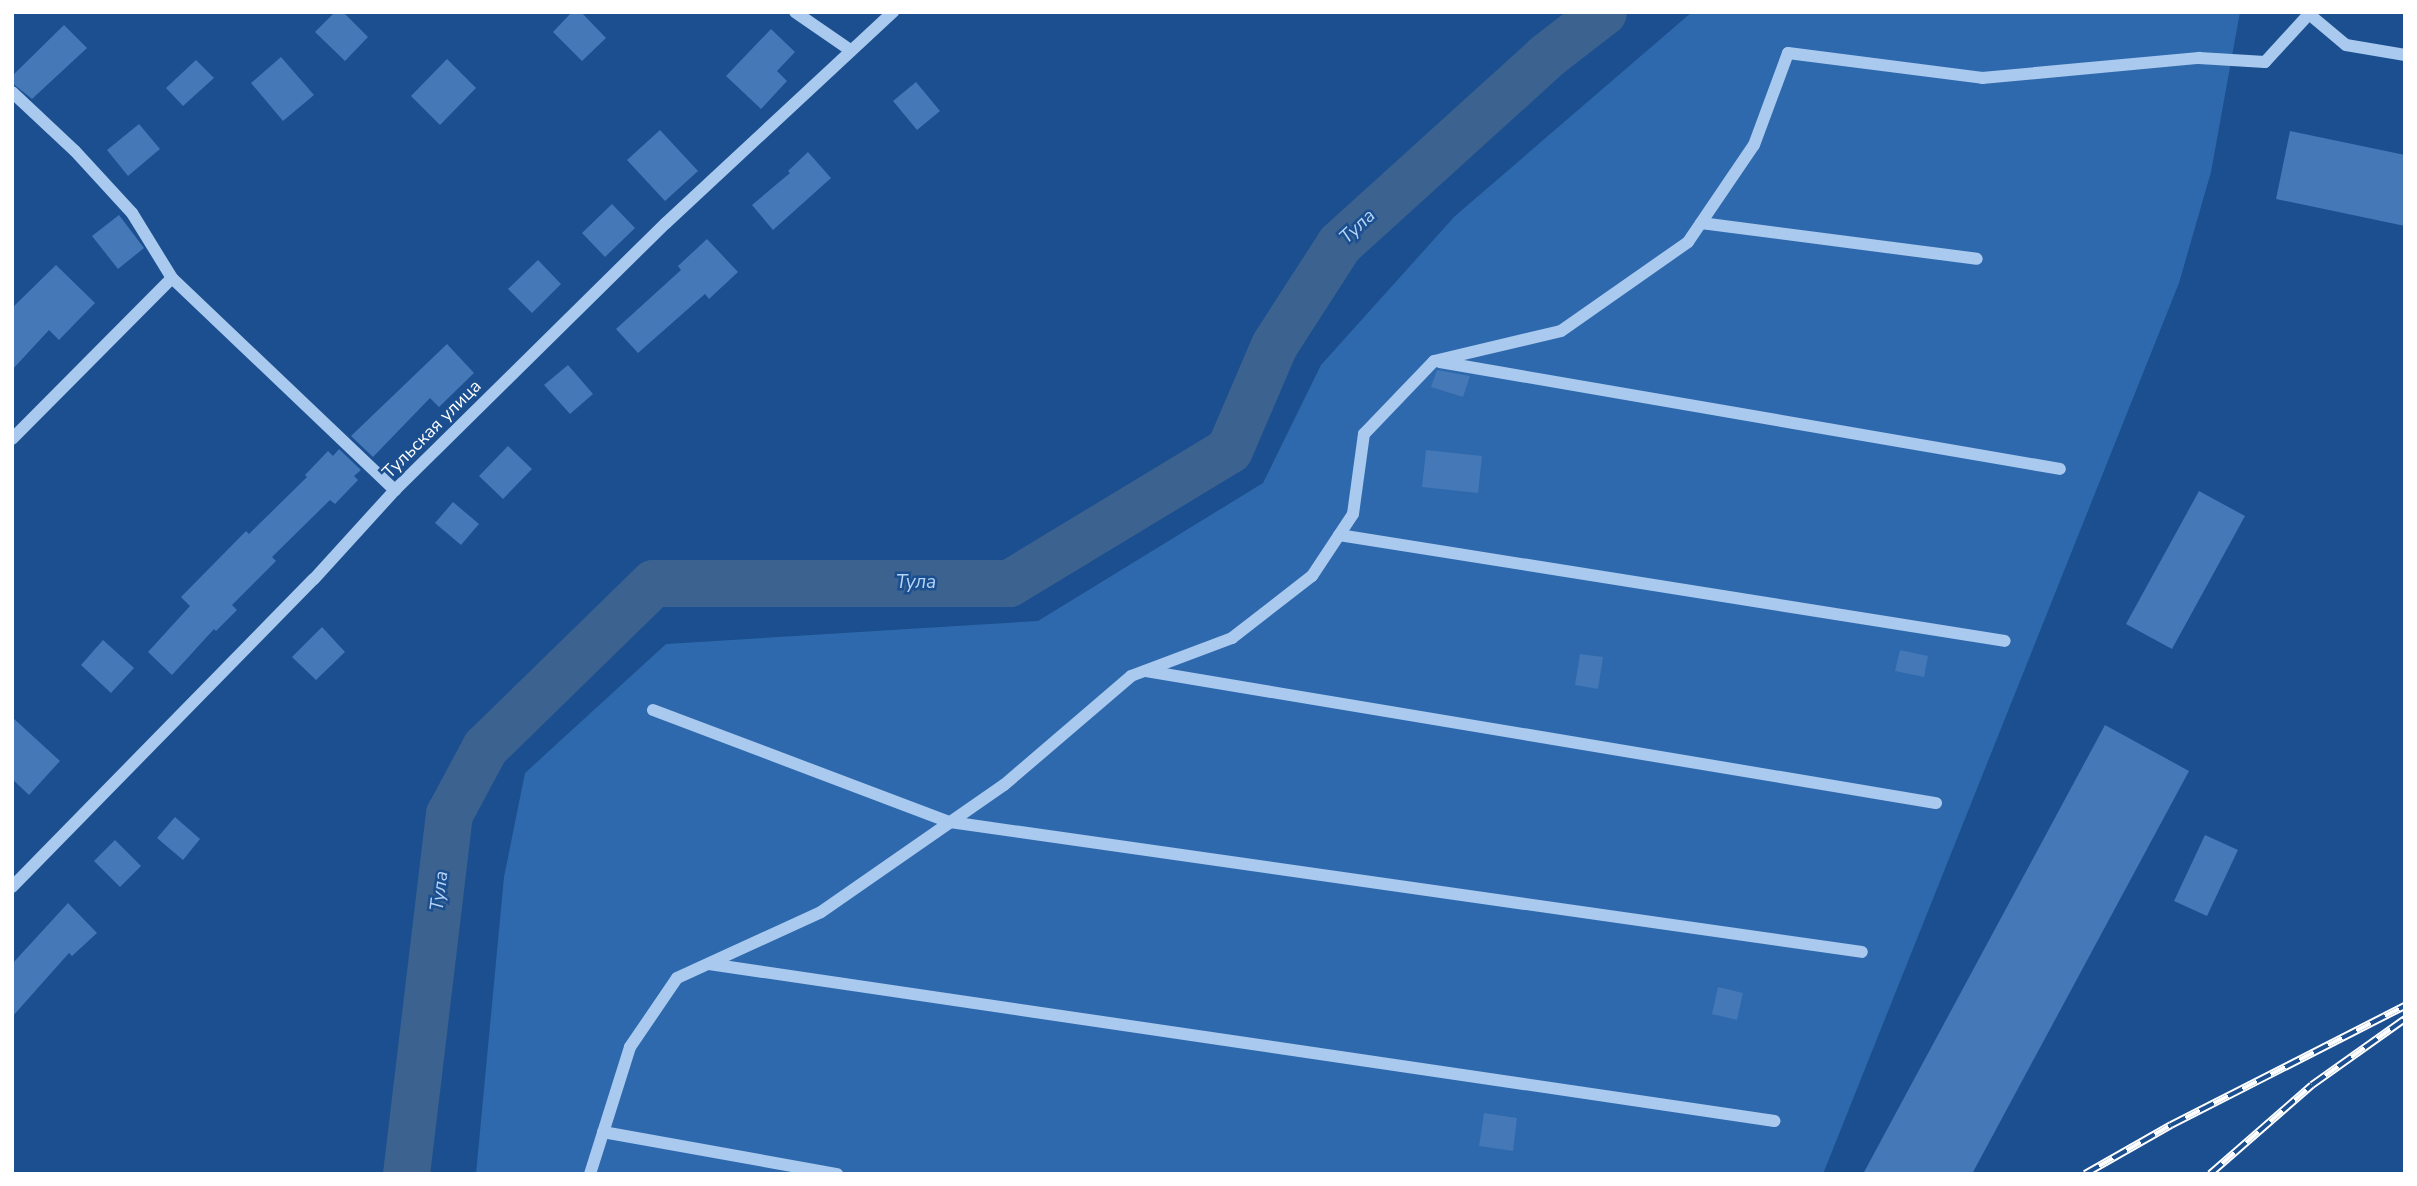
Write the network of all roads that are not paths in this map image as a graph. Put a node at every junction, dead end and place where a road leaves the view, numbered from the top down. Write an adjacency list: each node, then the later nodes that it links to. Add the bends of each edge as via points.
1 (794, 12): 4 (street)
2 (893, 12): 3 (street, Тульская улица)
3 (879, 17): 4 (street, Тульская улица)
4 (850, 50): 13 (street, Тульская улица, via 656,232)
5 (2405, 55): 7 (street, via 2346,45 2309,15 2265,62 2199,58 1982,78 1788,53 1754,145)
6 (12, 92): 9 (street, via 132,213)
7 (1701, 223): 8 (street); 10 (street, via 1688,242 1561,331)
8 (1977, 259)
9 (172, 278): 11 (street); 13 (street)
10 (1434, 361): 12 (street); 14 (street, via 1364,434 1353,514)
11 (12, 439)
12 (2060, 469)
13 (395, 490): 20 (street, Тульская улица)
14 (1339, 535): 15 (street); 16 (street, via 1312,576 1232,638)
15 (2005, 641)
16 (1144, 671): 18 (street); 19 (street, via 1130,676 1004,785)
17 (653, 710): 19 (street)
18 (1936, 803)
19 (950, 822): 21 (street); 22 (street, via 821,912)
20 (12, 887)
21 (1862, 952)
22 (707, 964): 23 (street); 24 (street, via 677,978 630,1047)
23 (1775, 1121)
24 (603, 1132): 25 (street); 26 (street)
25 (590, 1174)
26 (837, 1174)

